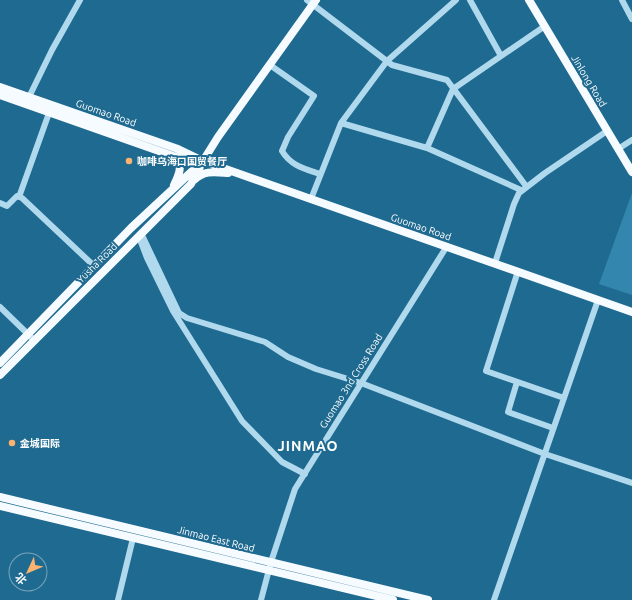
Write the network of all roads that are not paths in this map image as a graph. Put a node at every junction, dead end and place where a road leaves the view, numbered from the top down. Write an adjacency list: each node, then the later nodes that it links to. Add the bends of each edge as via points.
1 (80, 0): 15 (street)
2 (456, 0): 10 (street)
3 (470, 0): 9 (street)
4 (529, 0): 8 (main road, Jinlong Road)
5 (622, 0): 7 (street)
6 (312, 1): 10 (street); 11 (main road, Yusha Road)
7 (632, 19)
8 (545, 26): 9 (street); 18 (main road, Jinlong Road)
9 (501, 56): 13 (street)
10 (387, 61): 13 (street, via 392,65 447,80); 17 (street)
11 (270, 65): 20 (main road, Yusha Road); 27 (street, via 314,96 282,151 294,164)
12 (0, 86): 15 (main road, Guomao Road)
13 (453, 89): 21 (street); 29 (street)
14 (0, 95): 16 (main road, Guomao Road)
15 (29, 97): 23 (main road, Guomao Road)
16 (49, 113): 23 (main road, Guomao Road); 31 (street)
17 (341, 123): 21 (street); 27 (street)
18 (607, 131): 22 (main road, Jinlong Road); 29 (street)
19 (632, 140): 22 (street)
20 (213, 146): 23 (main road, via 202,154); 24 (main road, Yusha Road)
21 (427, 148): 29 (street)
22 (618, 149): 25 (main road, Jinlong Road)
23 (177, 153): 24 (main road, Guomao Road); 30 (main road, via 180,172)
24 (203, 161): 26 (main road, Guomao Road); 28 (main road, Yusha Road); 30 (main road, Yusha Road)
25 (632, 172)
26 (239, 173): 28 (main road, via 204,173); 32 (main road, Guomao Road)
27 (320, 174): 32 (street)
28 (191, 184): 34 (main road, Yusha Road)
29 (524, 188): 36 (street, via 514,204)
30 (171, 190): 42 (main road, Yusha Road, via 131,228)
31 (19, 197): 33 (street, via 7,206); 37 (street)
32 (311, 199): 35 (main road, Guomao Road)
33 (0, 203)
34 (140, 235): 42 (main road, Yusha Road); 46 (street, via 179,313 187,318 265,342 288,357); 50 (street, via 147,258 173,311 242,421 282,462)
35 (447, 246): 36 (main road, Guomao Road); 46 (street, Guomao 3nd Cross Road)
36 (495, 263): 38 (main road, Guomao Road)
37 (92, 264)
38 (518, 271): 39 (main road, Guomao Road); 45 (street, via 486,371)
39 (598, 300): 41 (main road, Guomao Road); 47 (street)
40 (0, 307): 42 (street)
41 (632, 312)
42 (31, 337): 43 (main road, Yusha Road); 44 (main road, Yusha Road)
43 (0, 363)
44 (0, 375)
45 (517, 382): 47 (street); 48 (street, via 508,412)
46 (361, 384): 49 (street); 50 (street, Guomao 3nd Cross Road)
47 (564, 398): 48 (street)
48 (554, 428): 49 (street)
49 (545, 454): 51 (street); 60 (street)
50 (305, 474): 55 (street, Guomao 3nd Cross Road, via 296,489)
51 (632, 483)
52 (0, 497): 55 (main road, Jinmao East Road)
53 (0, 506): 54 (main road, Jinmao East Road)
54 (133, 538): 55 (main road, Jinmao East Road); 56 (street)
55 (270, 566): 57 (street, Guomao 3nd Cross Road); 58 (main road, Jinmao East Road); 59 (main road, Jinmao East Road)
56 (118, 600)
57 (261, 600)
58 (393, 600)
59 (428, 600)
60 (494, 600)

